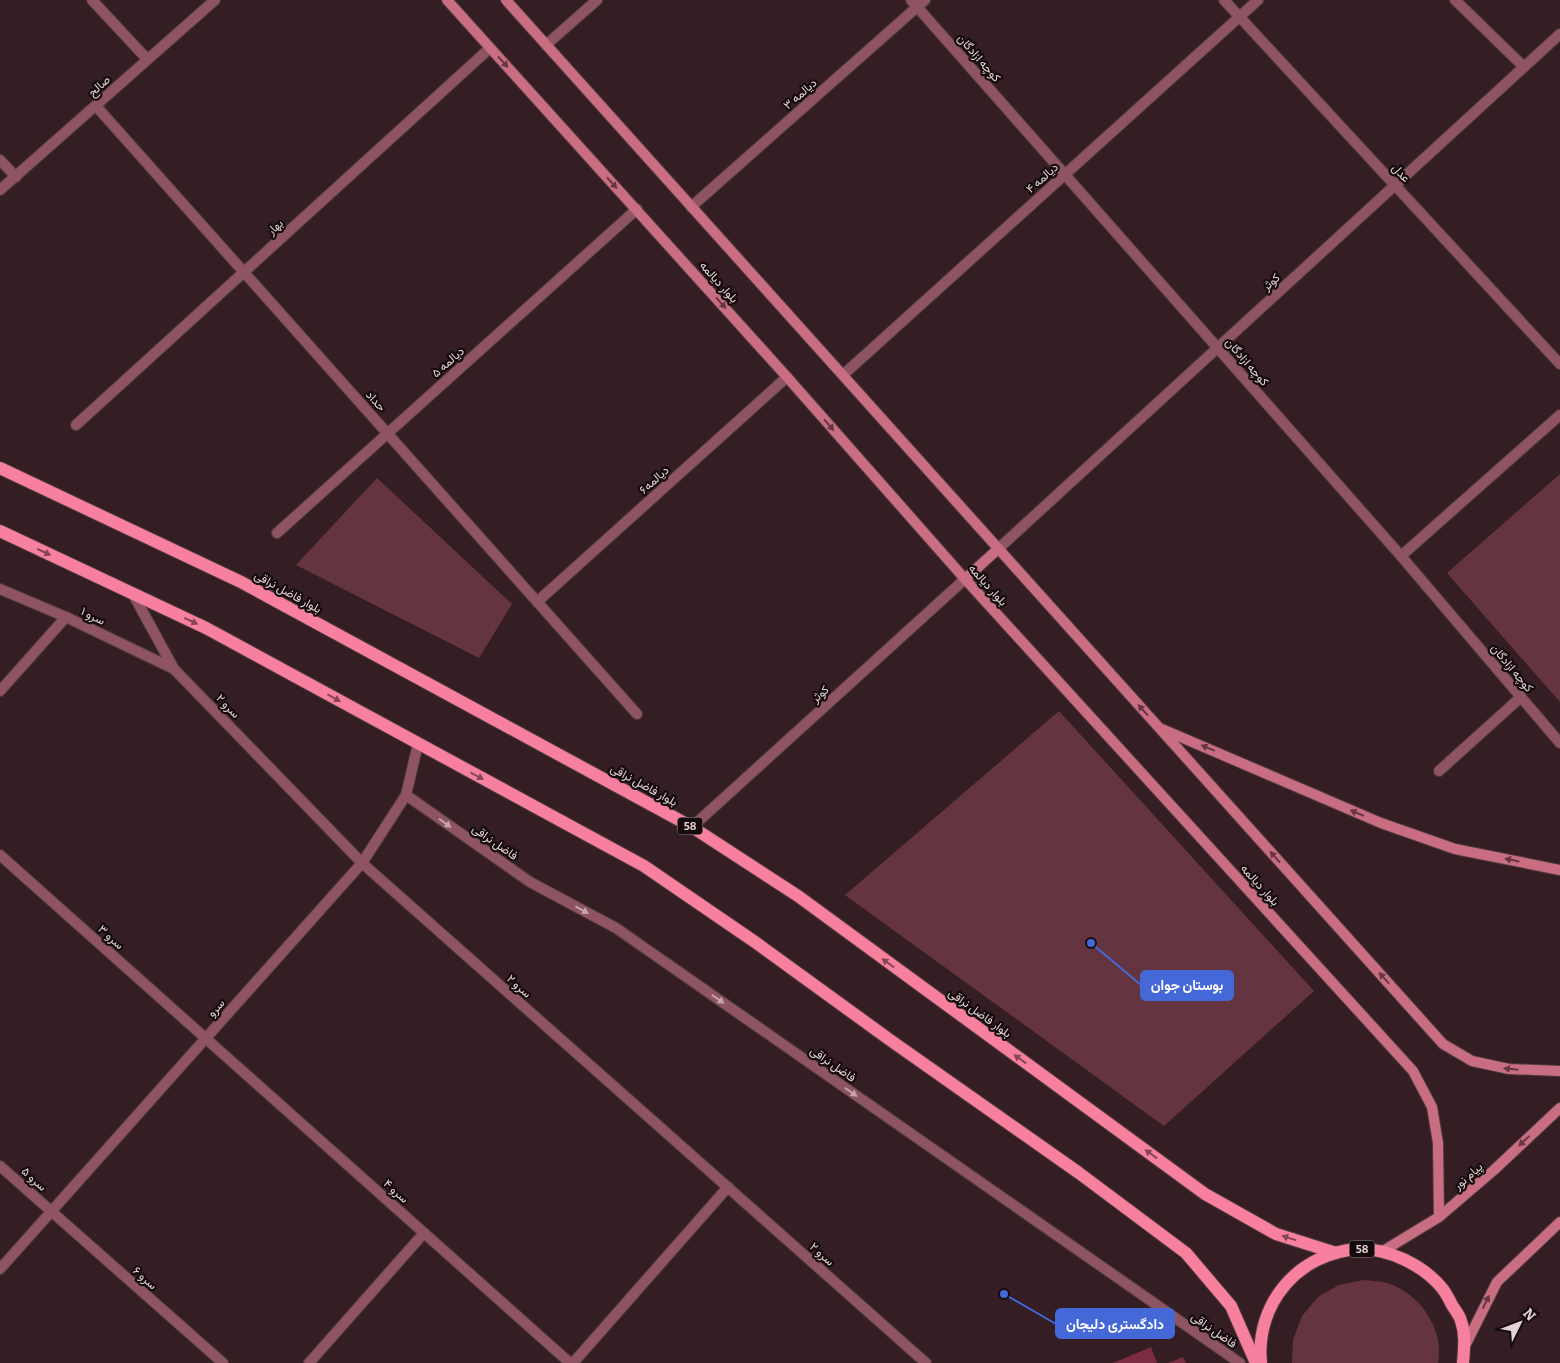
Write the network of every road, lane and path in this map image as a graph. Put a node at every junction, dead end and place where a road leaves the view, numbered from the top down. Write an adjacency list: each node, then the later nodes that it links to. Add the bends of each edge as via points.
1 (92, 0): 14 (street)
2 (215, 0): 14 (street, صالح)
3 (447, 0): 13 (street, بلوار دیالمه)
4 (506, 0): 12 (street)
5 (596, 0): 12 (street)
6 (1224, 0): 10 (street, عدل)
7 (1258, 0): 10 (street, دیالمه ۴)
8 (1455, 0): 15 (street)
9 (918, 2): 18 (street, کوچه ازادگان); 22 (street, دیالمه ۳)
10 (1239, 17): 18 (street, دیالمه ۴); 20 (street, عدل)
11 (1560, 34): 15 (street, کوثر)
12 (546, 45): 22 (street)
13 (490, 48): 23 (street, بلوار دیالمه, one-way to 23); 24 (street, بهار)
14 (147, 59): 16 (street, صالح)
15 (1524, 67): 20 (street, کوثر)
16 (96, 106): 19 (street, صالح); 24 (street, حداد)
17 (0, 160): 19 (street)
18 (1064, 175): 25 (street, کوچه ازادگان); 27 (street, دیالمه ۴)
19 (16, 177): 21 (street, صالح)
20 (1396, 185): 25 (street, کوثر); 26 (street, عدل)
21 (0, 190)
22 (691, 207): 27 (street)
23 (636, 210): 28 (street, بلوار دیالمه, one-way to 28); 31 (street, دیالمه ۵)
24 (244, 272): 30 (street, بهار); 31 (street, حداد)
25 (1218, 348): 35 (street, کوثر); 36 (street, کوچه ازادگان)
26 (1560, 364)
27 (843, 375): 35 (street)
28 (787, 377): 37 (street, بلوار دیالمه, one-way to 37); 40 (street, دیالمه۶)
29 (1560, 415): 36 (street)
30 (76, 425)
31 (388, 434): 34 (street, دیالمه ۵); 40 (street, حداد)
32 (0, 468): 51 (main road, بلوار فاضل نراقی / 58, via 240,582)
33 (0, 531): 39 (main road, one-way to 39)
34 (277, 533)
35 (998, 548): 37 (street); 46 (street, one-way to 35)
36 (1401, 556): 44 (street, کوچه ازادگان)
37 (965, 580): 51 (street, کوثر); 61 (street, بلوار دیالمه, via 1413,1071 1432,1107 1438,1143)
38 (0, 589): 41 (street, سرو ۱)
39 (133, 594): 42 (street, سرو ۲); 48 (main road, one-way to 48, via 206,628)
40 (537, 602): 45 (street, حداد)
41 (66, 617): 42 (street, سرو ۱); 43 (street)
42 (174, 669): 53 (street, سرو ۲)
43 (0, 691)
44 (1521, 698): 47 (street, کوچه ازادگان); 49 (street)
45 (637, 714)
46 (1158, 727): 54 (street, one-way to 46, via 1455,849 1382,823); 56 (street, one-way to 46, via 1509,1069 1472,1061 1443,1044)
47 (1560, 743)
48 (418, 744): 50 (street, سرو); 73 (main road, one-way to 73, via 644,866 1079,1172 1186,1253 1231,1306)
49 (1439, 771)
50 (406, 795): 53 (street, سرو); 72 (street, فاضل نراقی, one-way to 72, via 530,882 616,928)
51 (692, 827): 65 (main road, بلوار فاضل نراقی / 58, one-way to 51, via 1276,1234 1205,1194 798,896)
52 (0, 855): 55 (street, سرو ۳)
53 (362, 863): 55 (street, سرو); 59 (street, سرو ۲)
54 (1560, 870)
55 (206, 1038): 60 (street, سرو); 63 (street, سرو ۴)
56 (1560, 1071)
57 (1560, 1108): 61 (street, پیام نور, one-way to 61)
58 (0, 1166): 60 (street, سرو ۵)
59 (728, 1187): 70 (street); 71 (street, سرو ۲)
60 (52, 1212): 66 (street, سرو); 68 (street, سرو ۶)
61 (1439, 1217): 64 (street, پیام نور)
62 (1560, 1222): 67 (street, one-way to 62, via 1497,1282)
63 (424, 1233): 69 (street); 70 (street, سرو ۴)
64 (1383, 1251): 65 (main road, 58, via 1359,1249); 67 (main road, 58, via 1416,1265 1442,1288 1461,1321)
65 (1336, 1252): 74 (main road, 58, via 1306,1265 1282,1287 1266,1315 1259,1346)
66 (0, 1269)
67 (1465, 1346): 75 (main road, 58); 76 (main road, 58)
68 (222, 1363)
69 (309, 1363)
70 (571, 1363)
71 (926, 1363)
72 (1240, 1363)
73 (1256, 1363)
74 (1261, 1363)
75 (1463, 1363)
76 (1471, 1363)

